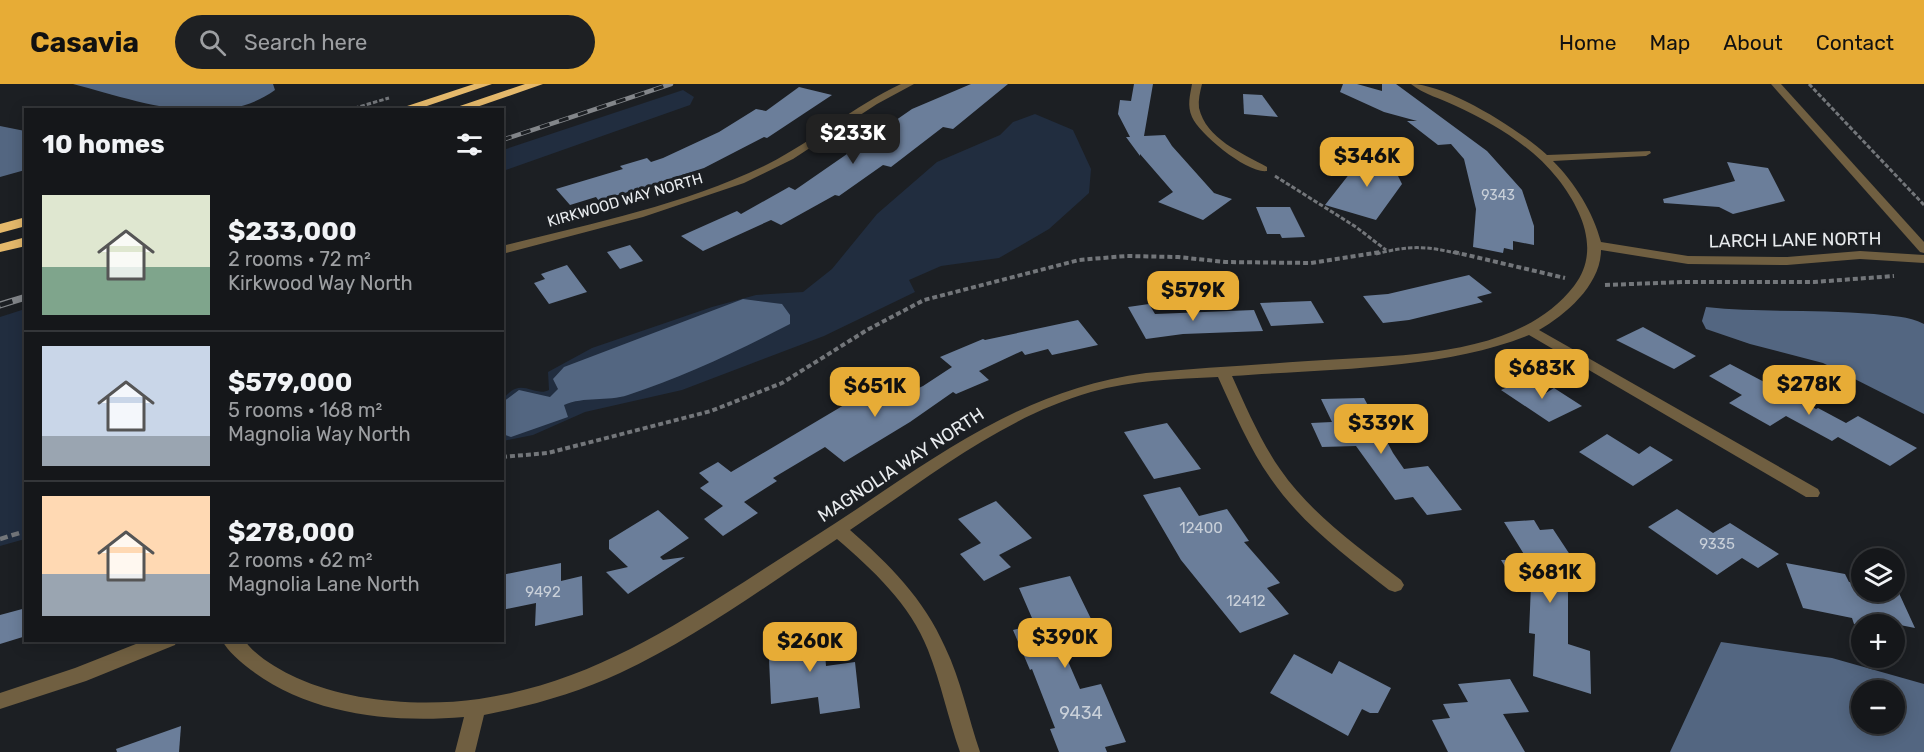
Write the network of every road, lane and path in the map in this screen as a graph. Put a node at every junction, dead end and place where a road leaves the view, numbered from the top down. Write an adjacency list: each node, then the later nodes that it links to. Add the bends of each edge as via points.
1 (486, 84): 8 (highway)
2 (537, 84): 9 (highway)
3 (909, 84): 20 (street, KIRKWOOD WAY NORTH, via 772,165 726,186 610,223)
4 (1197, 84): 12 (street, via 1194,106 1208,133)
5 (1416, 84): 11 (street, via 1489,118)
6 (1776, 84): 19 (street)
7 (1809, 84): 13 (path)
8 (408, 108)
9 (460, 108)
10 (1646, 153): 11 (street)
11 (1546, 158): 17 (street, via 1570,186)
12 (1263, 169): 21 (path)
13 (1924, 204)
14 (24, 222): 15 (highway)
15 (0, 229)
16 (24, 242): 18 (highway)
17 (1596, 245): 22 (street, LARCH LANE NORTH, via 1688,260 1787,261 1860,255); 26 (street, MAGNOLIA WAY NORTH, via 1582,286)
18 (0, 248)
19 (1924, 249)
20 (504, 250)
21 (1387, 250): 24 (path, via 1406,246 1435,249); 28 (path, via 1311,263 1126,255 1079,260 924,300 782,383 711,411 548,453)
22 (1924, 259)
23 (1896, 276): 25 (path, via 1775,284 1681,282)
24 (1563, 278)
25 (1606, 286)
26 (1530, 330): 27 (street, MAGNOLIA WAY NORTH, via 1424,356); 29 (street)
27 (1223, 372): 30 (street, MAGNOLIA WAY NORTH, via 1126,381 1077,391 1028,409 984,432); 33 (street, via 1252,436 1277,476 1313,517)
28 (504, 457)
29 (1812, 493)
30 (838, 530): 37 (street, MAGNOLIA WAY NORTH, via 627,661 557,688); 39 (street, via 873,560 914,606 935,646)
31 (24, 532): 32 (path)
32 (0, 539)
33 (1395, 585)
34 (163, 642): 36 (street)
35 (233, 642): 37 (street, MAGNOLIA WAY NORTH, via 247,659 269,674 322,697 383,708)
36 (0, 701)
37 (476, 708): 38 (street)
38 (465, 752)
39 (970, 752)

